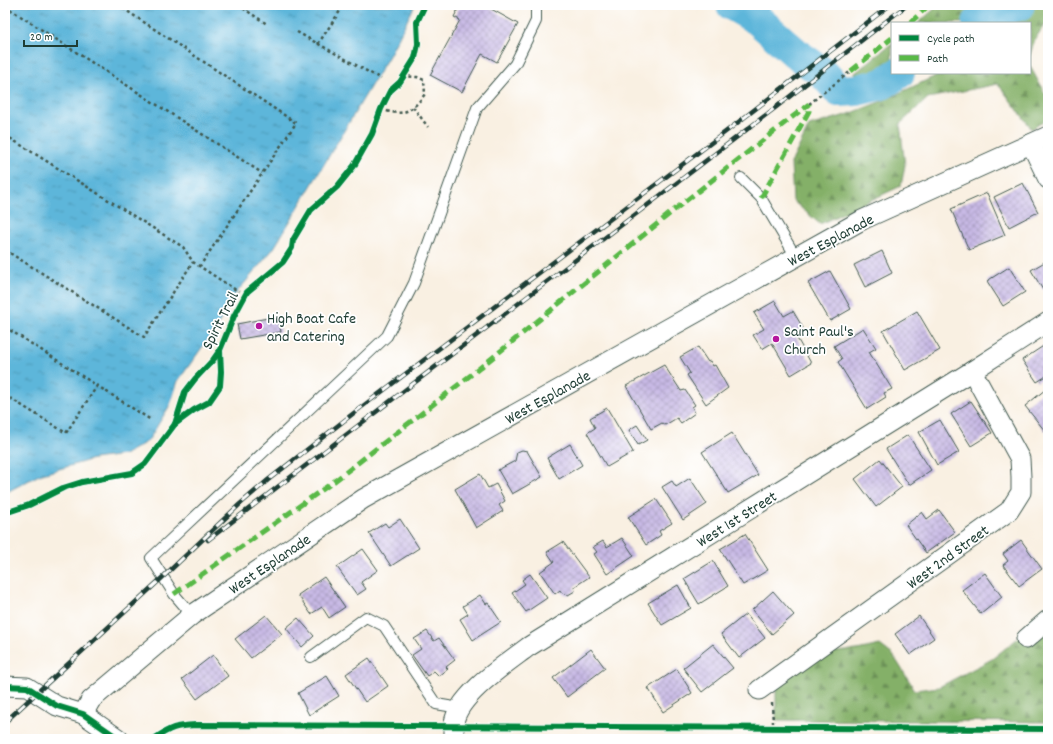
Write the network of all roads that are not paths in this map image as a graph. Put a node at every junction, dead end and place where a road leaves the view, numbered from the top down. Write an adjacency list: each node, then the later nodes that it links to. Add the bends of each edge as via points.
1 (536, 5): 9 (lane, via 536,21 515,64 477,108 414,283 387,336 151,558 174,594)
2 (1048, 136): 3 (street, West Esplanade)
3 (1031, 144): 5 (street); 6 (street, West Esplanade, via 862,220)
4 (741, 178): 6 (lane, via 761,198)
5 (1048, 179)
6 (796, 257): 9 (street, West Esplanade, via 363,499)
7 (1048, 322): 8 (street, West 1st Street)
8 (972, 371): 14 (street, West 2nd Street, via 1020,459 1021,492 1009,511); 15 (street, West 1st Street, via 528,647 480,683)
9 (192, 615): 16 (street, West Esplanade, via 91,700)
10 (1048, 620): 11 (street)
11 (1026, 638)
12 (311, 657): 15 (lane, via 366,617 384,626 436,704)
13 (5, 686): 16 (street, via 27,687 57,706)
14 (759, 690)
15 (460, 708): 18 (street, West 1st Street, via 454,722)
16 (83, 714): 17 (street)
17 (119, 739)
18 (454, 739)

